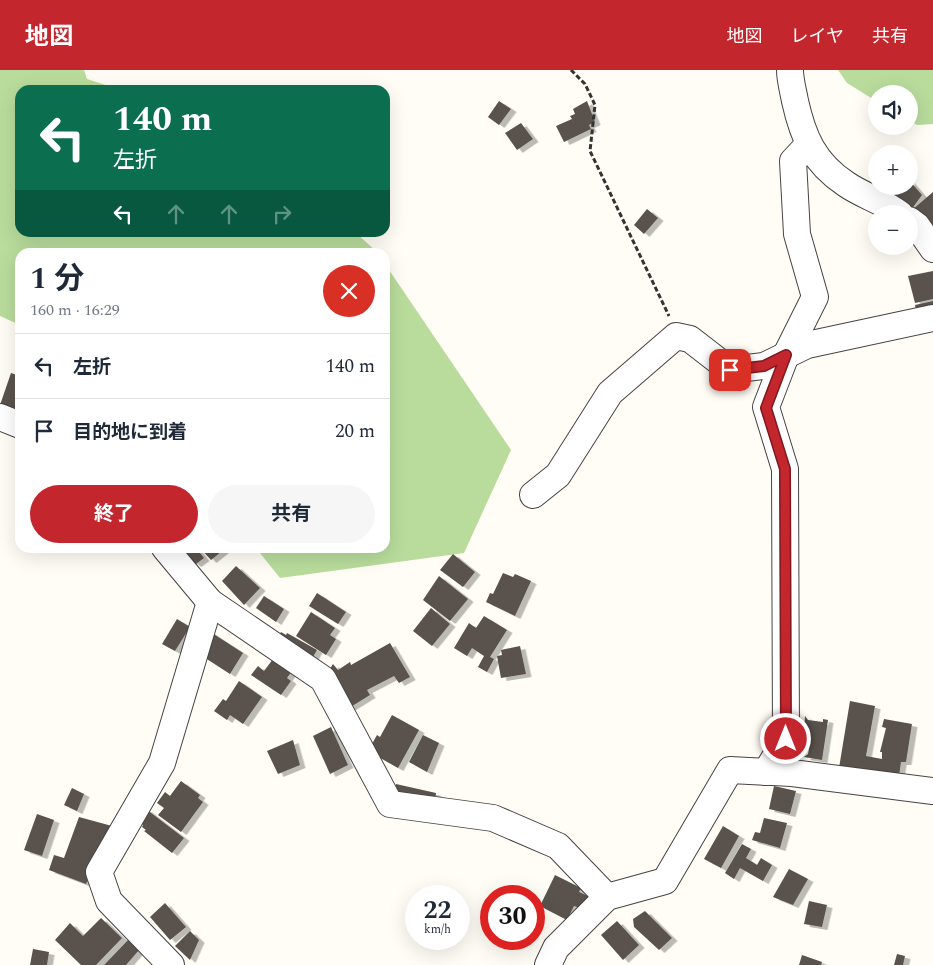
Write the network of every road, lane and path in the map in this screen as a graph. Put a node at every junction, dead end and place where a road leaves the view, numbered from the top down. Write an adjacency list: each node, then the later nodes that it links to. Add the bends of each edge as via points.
1 (571, 70): 8 (path, via 585,84 595,105 590,151 671,319)
2 (790, 70): 3 (street, via 800,126)
3 (808, 145): 4 (street, via 818,159 846,184); 9 (street, via 794,161 796,234 815,297)
4 (888, 205)
5 (918, 227): 6 (street)
6 (933, 249)
7 (933, 318): 9 (street, via 807,345)
8 (676, 336): 9 (street, via 690,339 730,370 764,366); 12 (street, via 610,392 558,474)
9 (786, 355): 15 (street, via 766,408 785,469 786,739)
10 (0, 417): 11 (street)
11 (15, 423)
12 (533, 495)
13 (169, 553): 14 (street)
14 (210, 602): 17 (street, via 323,680 390,804 493,818 558,846); 18 (street, via 162,763 98,872 109,901)
15 (766, 772): 16 (street); 17 (street, via 730,770 665,881)
16 (933, 791)
17 (607, 897): 19 (street, via 556,948)
18 (171, 965)
19 (548, 965)

